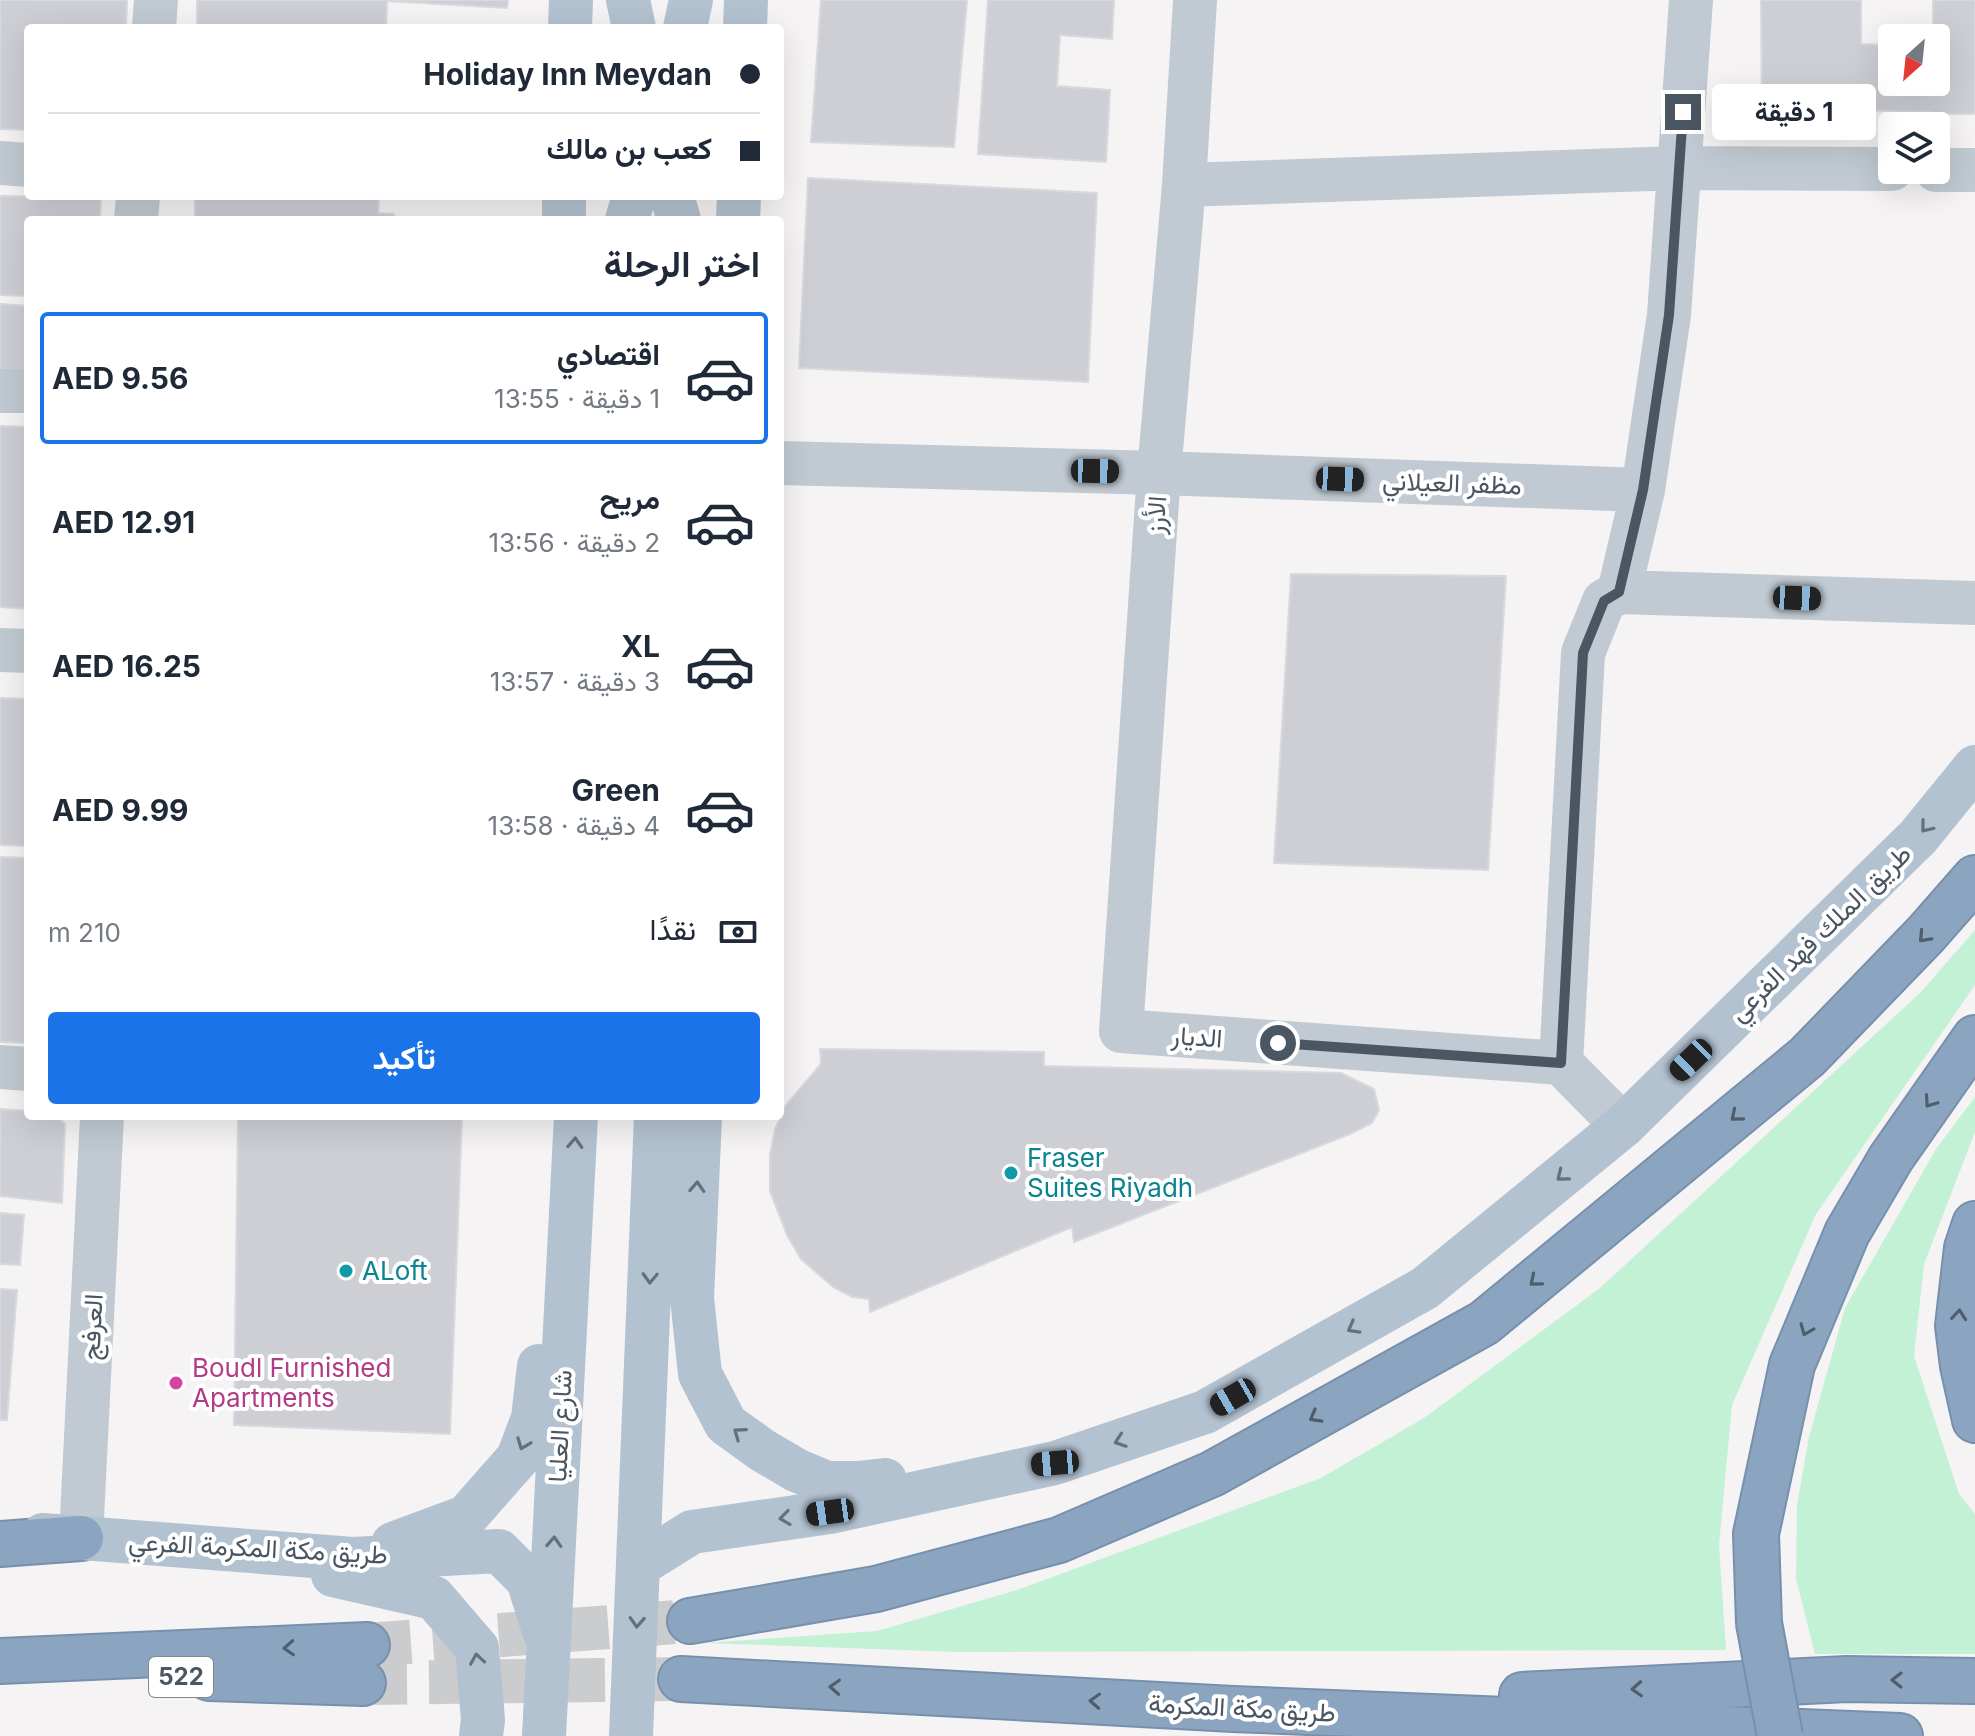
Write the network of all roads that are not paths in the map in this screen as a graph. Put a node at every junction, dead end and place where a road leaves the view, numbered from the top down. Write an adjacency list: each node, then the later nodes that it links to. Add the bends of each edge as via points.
1 (156, 0): 8 (street)
2 (571, 0): 9 (main road)
3 (628, 0): 10 (main road)
4 (691, 0): 11 (main road)
5 (746, 0): 12 (main road)
6 (1195, 0): 19 (street, الأرز)
7 (1691, 0): 15 (street)
8 (154, 24)
9 (570, 24)
10 (633, 24)
11 (686, 24)
12 (745, 24)
13 (0, 163): 14 (street)
14 (24, 165)
15 (1679, 168): 16 (street); 19 (street); 24 (street, via 1669,315)
16 (1878, 169)
17 (1950, 170): 18 (street)
18 (1975, 170)
19 (1184, 185): 23 (street, الأرز)
20 (0, 391): 21 (street)
21 (24, 391)
22 (784, 463): 23 (street, مظفر العيلاني)
23 (1159, 473): 24 (street, مظفر العيلاني); 31 (street, الأرز)
24 (1643, 490): 25 (street)
25 (1619, 592): 26 (street); 33 (street, via 1604,601 1583,653)
26 (1975, 603)
27 (0, 650): 28 (street)
28 (24, 651)
29 (1975, 767): 41 (main road, طريق الملك فهد الفرعي, one-way to 41, via 1918,837)
30 (1975, 878): 50 (highway, one-way to 50, via 1807,1057 1484,1323 1212,1474 1059,1540 876,1589)
31 (1121, 1031): 33 (street, الديار)
32 (1975, 1038): 60 (highway, one-way to 60, bridge, via 1891,1158 1847,1233 1792,1365 1756,1534 1759,1623)
33 (1561, 1063): 41 (street)
34 (0, 1067): 35 (street)
35 (24, 1069)
36 (102, 1120): 46 (street, العرفج)
37 (546, 1120): 48 (main road, one-way to 48, via 539,1370 533,1418 518,1458 466,1517)
38 (576, 1120): 51 (main road, شارع العليا, one-way to 38)
39 (656, 1120): 49 (main road, one-way to 49)
40 (700, 1120): 44 (main road, one-way to 40, via 827,1483 785,1464 726,1424 700,1374 692,1298)
41 (1623, 1126): 44 (main road, one-way to 44, via 1425,1288 1205,1412)
42 (1975, 1224): 43 (highway, one-way to 42, via 1958,1326)
43 (1975, 1420)
44 (1055, 1463): 49 (main road, one-way to 49, via 830,1512 692,1532)
45 (0, 1532): 46 (main road, طريق مكة المكرمة الفرعي)
46 (81, 1538): 47 (highway); 48 (main road, طريق مكة المكرمة الفرعي); 57 (main road, one-way to 46, via 477,1648 434,1598 314,1571)
47 (0, 1544)
48 (353, 1559): 51 (main road, طريق مكة المكرمة الفرعي, via 499,1551 528,1580)
49 (639, 1565): 59 (main road, one-way to 59)
50 (690, 1621)
51 (549, 1648): 58 (main road, شارع العليا)
52 (0, 1661): 53 (highway, 522, one-way to 52, via 365,1664)
53 (0, 1670)
54 (681, 1679): 56 (highway, طريق مكة المكرمة, one-way to 54)
55 (1975, 1681): 56 (highway, one-way to 56, via 1847,1679)
56 (1233, 1709): 61 (highway, طريق مكة المكرمة)
57 (481, 1736)
58 (544, 1736)
59 (631, 1736)
60 (1780, 1736)
61 (1900, 1736)

